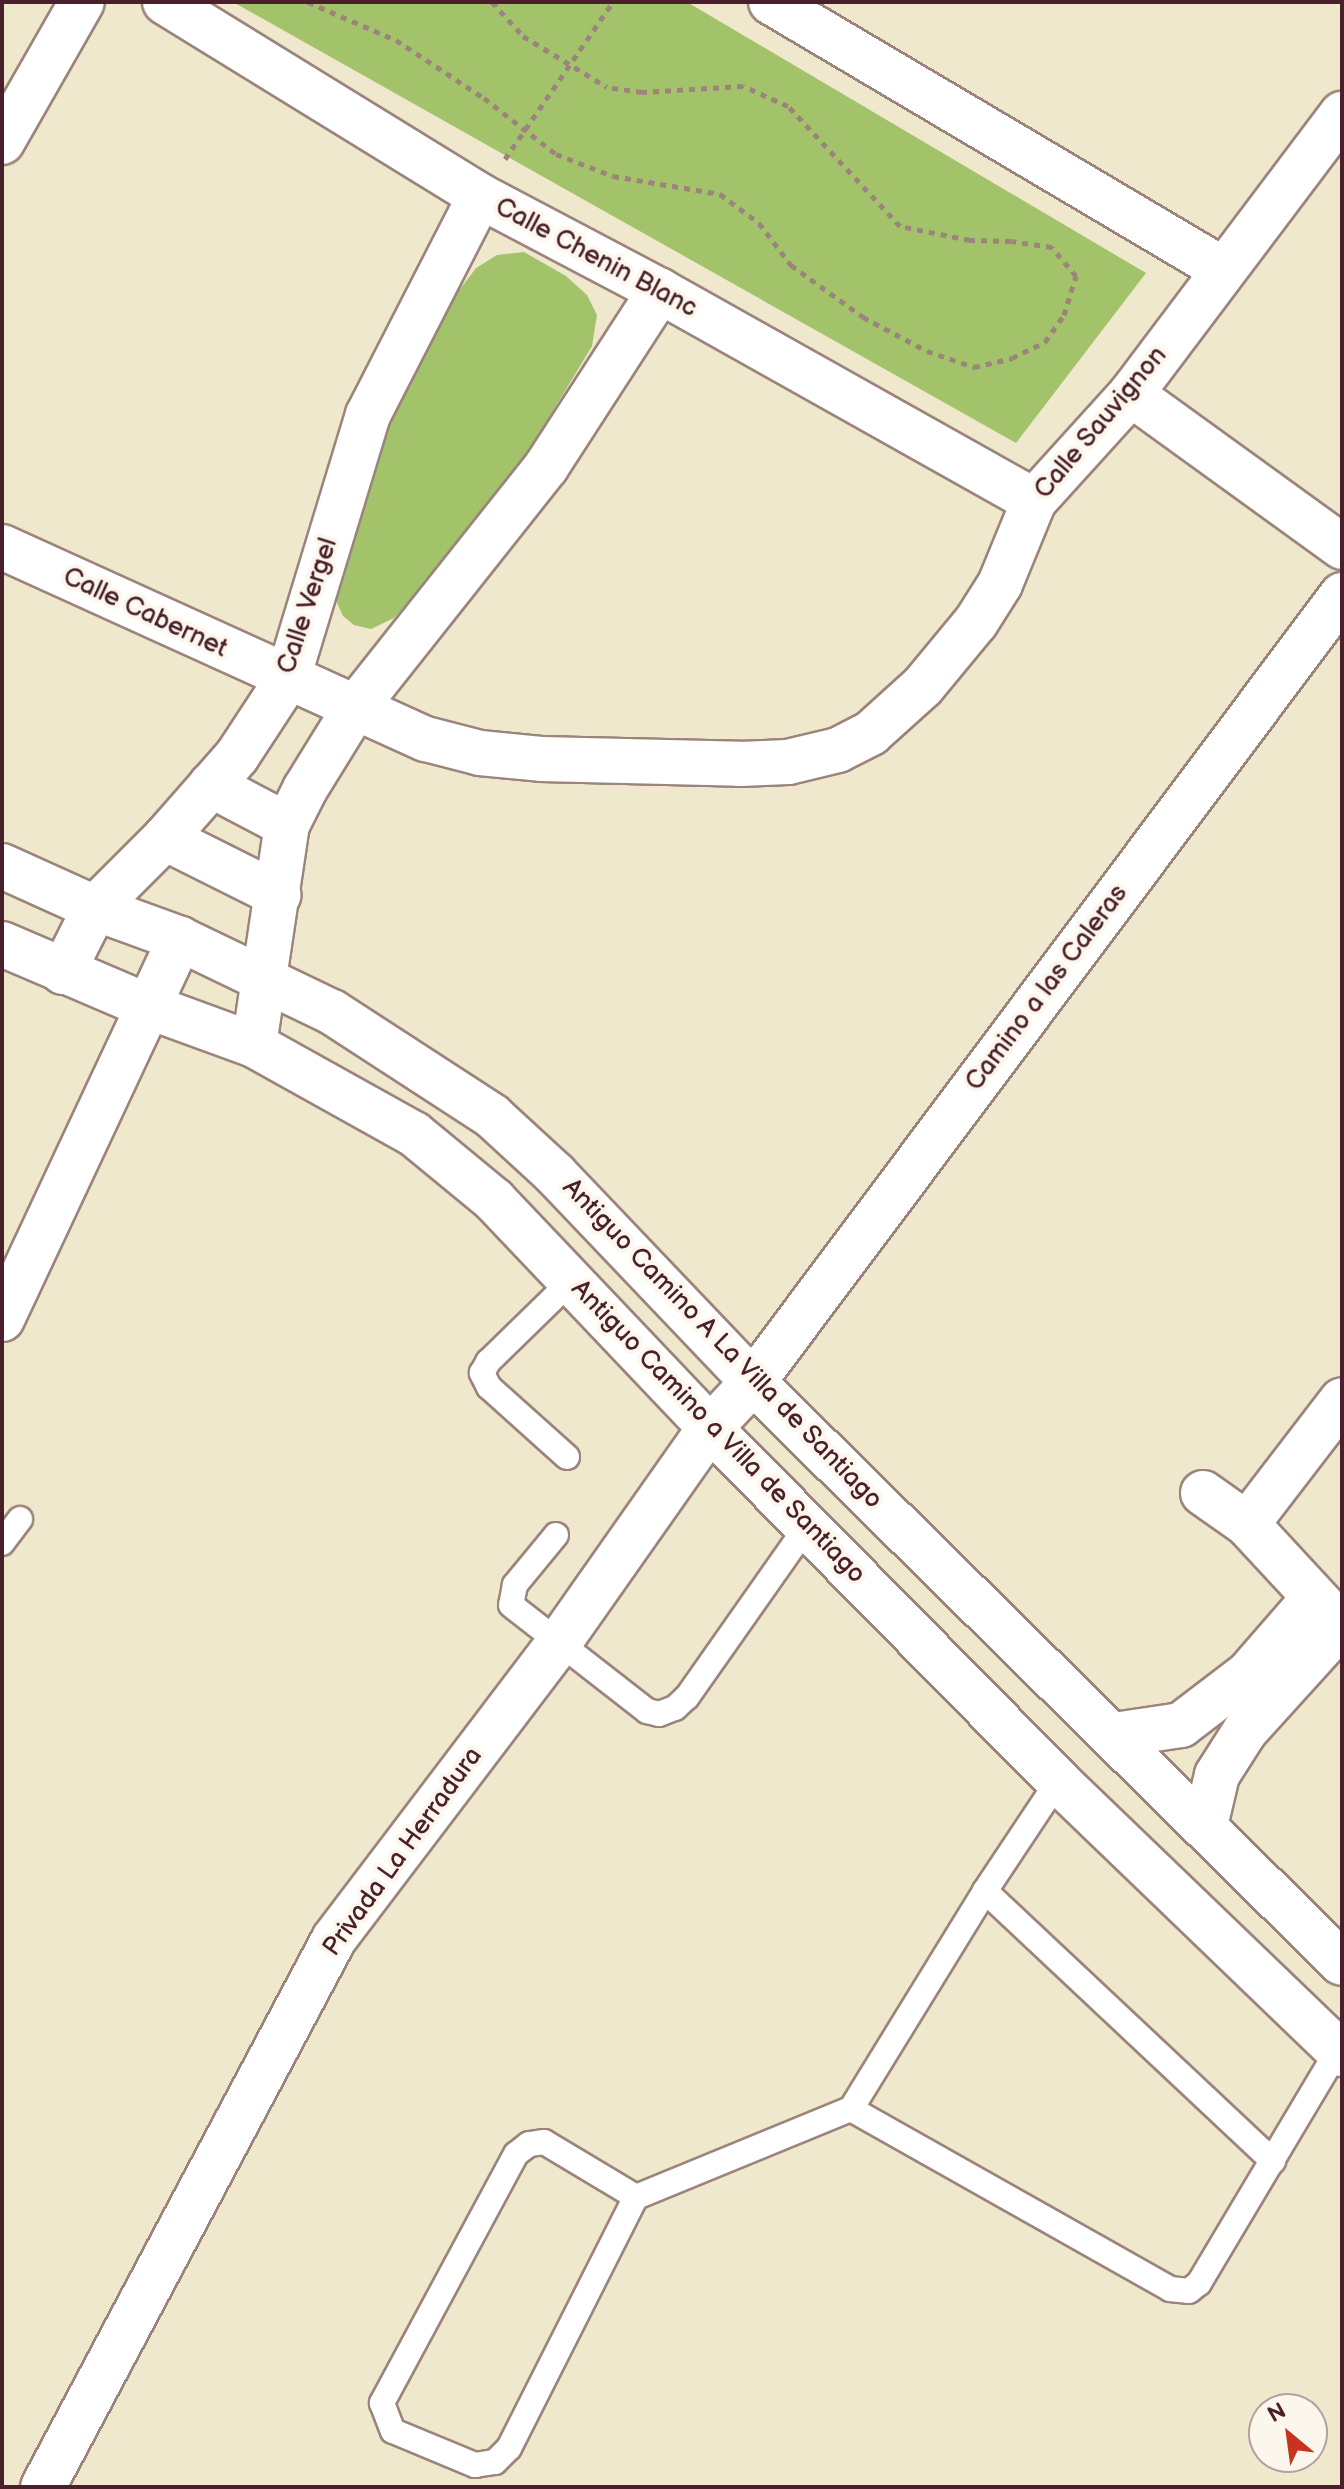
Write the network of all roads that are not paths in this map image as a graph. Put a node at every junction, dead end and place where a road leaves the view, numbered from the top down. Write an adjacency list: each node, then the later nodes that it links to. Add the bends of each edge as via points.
1 (82, 2): 5 (street)
2 (165, 2): 6 (street, Calle Chenin Blanc)
3 (771, 2): 7 (street)
4 (1342, 114): 7 (street, Calle Sauvignon)
5 (2, 142)
6 (480, 196): 8 (street, Calle Chenin Blanc); 14 (street, Calle Vergel, via 368,415)
7 (1222, 269): 9 (street, Calle Sauvignon)
8 (660, 291): 10 (street, Calle Chenin Blanc); 15 (street, via 546,467)
9 (1131, 394): 10 (street, Calle Sauvignon); 12 (street)
10 (1034, 501): 15 (street, Calle Sauvignon, via 1000,584 976,622 902,705 871,733 838,750 788,762 740,764 541,759 480,753 439,742)
11 (2, 547): 14 (street, Calle Cabernet)
12 (1342, 547)
13 (1342, 595): 30 (street, Camino a las Caleras)
14 (288, 678): 15 (street, Calle Sauvignon); 16 (street, Calle Vergel, via 237,756)
15 (355, 708): 17 (street)
16 (211, 785): 17 (street); 18 (street, Calle Vergel)
17 (287, 825): 20 (street)
18 (165, 838): 20 (street); 21 (street, Calle Vergel)
19 (2, 866): 21 (street, Antiguo Camino A La Villa de Santiago)
20 (279, 895): 25 (street)
21 (95, 908): 22 (street, Antiguo Camino A La Villa de Santiago); 24 (street, Calle Vergel)
22 (180, 939): 25 (street, Antiguo Camino A La Villa de Santiago); 26 (street)
23 (2, 944): 24 (street, Antiguo Camino a Villa de Santiago)
24 (63, 972): 26 (street, Antiguo Camino a Villa de Santiago)
25 (263, 978): 27 (street); 30 (street, Antiguo Camino A La Villa de Santiago, via 378,1040 492,1116 628,1248)
26 (150, 1007): 27 (street, Antiguo Camino a Villa de Santiago); 29 (street)
27 (254, 1045): 28 (street, Antiguo Camino a Villa de Santiago, via 414,1134 494,1200)
28 (571, 1281): 32 (street, Antiguo Camino a Villa de Santiago); 33 (lane, via 482,1373 489,1387)
29 (2, 1319)
30 (753, 1382): 32 (street, Privada La Herradura); 42 (street, Antiguo Camino A La Villa de Santiago)
31 (1342, 1400): 36 (street)
32 (710, 1428): 37 (street, Antiguo Camino a Villa de Santiago); 41 (street, Privada La Herradura)
33 (567, 1457)
34 (1203, 1493): 36 (street)
35 (20, 1519): 39 (lane)
36 (1247, 1524): 40 (street)
37 (807, 1526): 41 (lane, via 687,1697 667,1712 647,1711); 43 (street, Antiguo Camino a Villa de Santiago)
38 (556, 1535): 41 (lane, via 515,1585 511,1605)
39 (2, 1543)
40 (1332, 1616): 42 (street, via 1181,1725); 44 (street, via 1217,1775)
41 (558, 1644): 51 (street, Privada La Herradura, via 334,1939)
42 (1114, 1735): 44 (street, Antiguo Camino A La Villa de Santiago)
43 (1058, 1781): 45 (lane); 47 (street, Antiguo Camino a Villa de Santiago)
44 (1205, 1826): 46 (street, Antiguo Camino A La Villa de Santiago)
45 (985, 1891): 48 (lane); 49 (lane)
46 (1342, 1963)
47 (1340, 2052): 49 (lane)
48 (851, 2109): 49 (lane, via 1178,2292 1199,2283); 50 (lane)
49 (1273, 2161)
50 (636, 2197): 50 (lane, via 509,2448 495,2462 475,2465 393,2431 382,2403 516,2154 529,2144 544,2142)
51 (43, 2487)

